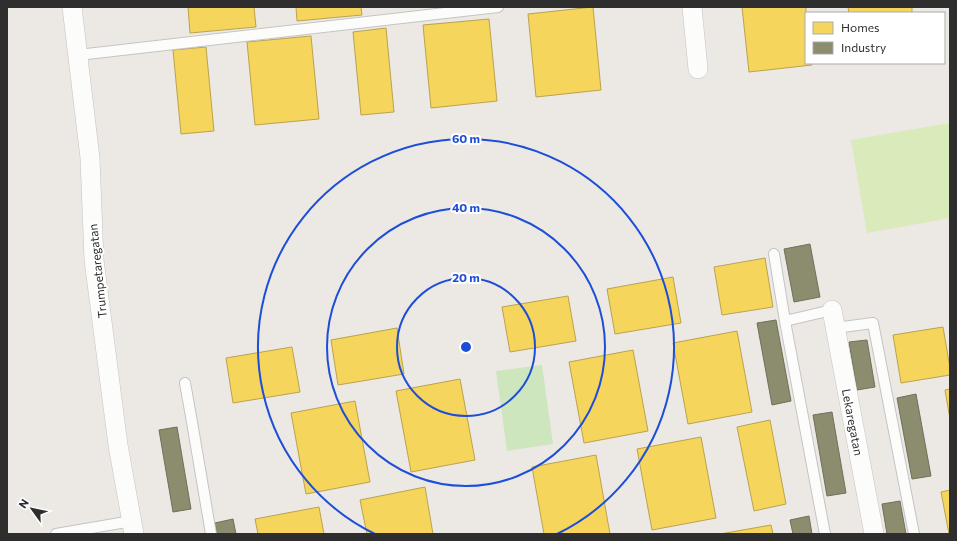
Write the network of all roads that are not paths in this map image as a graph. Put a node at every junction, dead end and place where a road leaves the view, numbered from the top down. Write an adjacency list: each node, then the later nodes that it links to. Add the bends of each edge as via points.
1 (72, 7): 4 (street, Trumpetaregatan)
2 (498, 7): 4 (lane)
3 (692, 7): 5 (street)
4 (78, 55): 11 (street, Trumpetaregatan, via 90,158 94,260 118,445)
5 (698, 69)
6 (774, 254): 8 (lane)
7 (832, 310): 8 (lane); 9 (street, Lekaregatan)
8 (785, 321): 14 (lane)
9 (836, 328): 15 (street, Lekaregatan); 16 (lane, via 873,323)
10 (185, 383): 13 (lane)
11 (133, 528): 12 (lane)
12 (56, 534)
13 (211, 534)
14 (825, 534)
15 (874, 534)
16 (914, 534)

